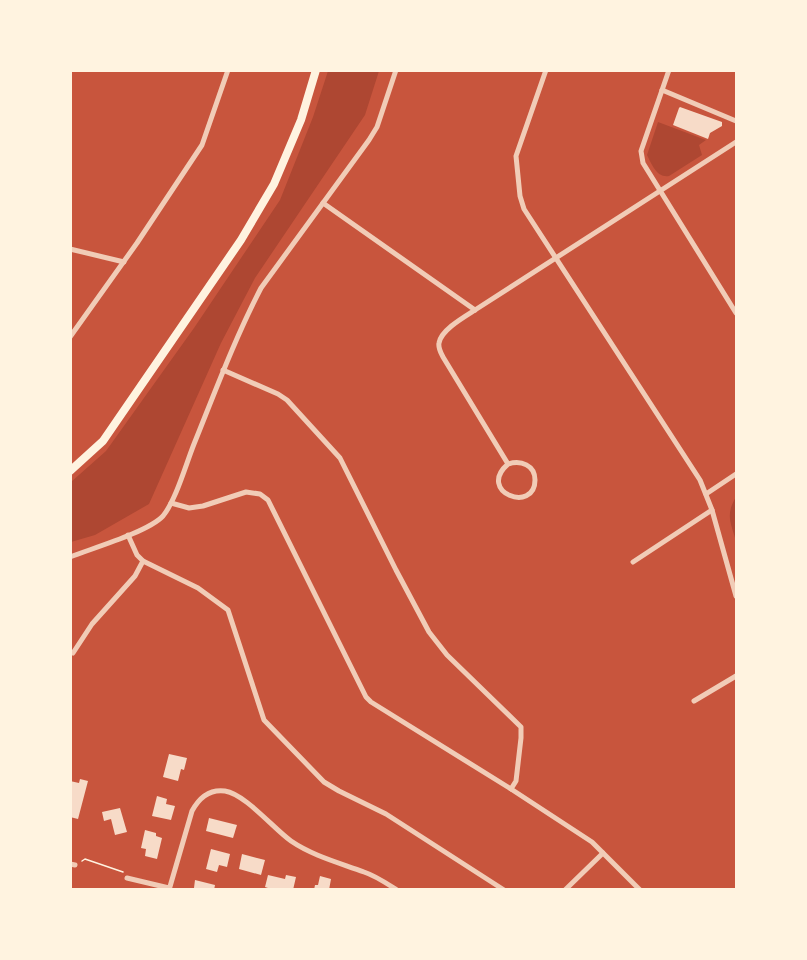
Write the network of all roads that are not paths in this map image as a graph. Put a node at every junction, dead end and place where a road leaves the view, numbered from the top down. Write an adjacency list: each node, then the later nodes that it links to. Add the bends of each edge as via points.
1 (228, 70): 13 (street, via 202,145)
2 (316, 70): 19 (main road, via 301,120 273,184 241,240 103,441)
3 (396, 70): 10 (street, via 377,127)
4 (546, 70): 12 (street, via 516,156 525,209)
5 (669, 70): 6 (street)
6 (662, 90): 7 (street); 9 (street, via 641,152 643,163)
7 (736, 121)
8 (736, 142): 9 (street)
9 (660, 191): 12 (street); 15 (street)
10 (323, 203): 14 (street); 17 (street, via 261,288)
11 (70, 249): 13 (street)
12 (556, 257): 14 (street); 21 (street)
13 (124, 262): 16 (street)
14 (475, 310): 18 (street, via 446,331 439,347)
15 (736, 313)
16 (70, 337)
17 (223, 370): 22 (street); 32 (street, via 287,400 340,458 429,632 447,655 521,727 516,781)
18 (508, 464): 18 (street, via 499,476 502,490 515,498 529,494 535,480 530,467 516,462)
19 (70, 471)
20 (736, 474): 21 (street)
21 (706, 494): 23 (street)
22 (171, 503): 24 (street, via 158,520); 32 (street, via 189,508 203,506 246,492 268,500 366,697)
23 (712, 510): 27 (street); 28 (street)
24 (128, 535): 25 (street); 26 (street)
25 (70, 556)
26 (143, 561): 29 (street); 37 (street, via 198,588 228,610 264,720 324,782 386,814)
27 (633, 562)
28 (736, 596)
29 (73, 654)
30 (736, 676): 31 (street)
31 (694, 701)
32 (511, 789): 33 (street)
33 (603, 853): 38 (street); 39 (street)
34 (127, 878): 35 (street)
35 (169, 889): 36 (street, via 192,811 202,798 217,791 231,793 246,802 294,843 372,875)
36 (397, 890)
37 (504, 890)
38 (565, 890)
39 (640, 890)

